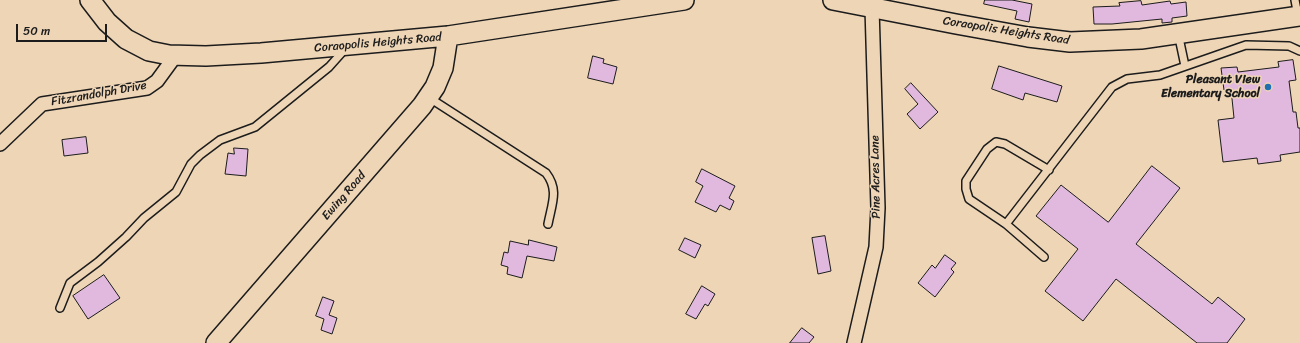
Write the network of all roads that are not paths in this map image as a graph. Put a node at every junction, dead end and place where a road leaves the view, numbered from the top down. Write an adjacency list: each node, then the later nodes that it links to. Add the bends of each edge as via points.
1 (90, 0): 10 (street, Coraopolis Heights Road, via 107,22 126,38 149,51)
2 (684, 0): 7 (street, Coraopolis Heights Road)
3 (833, 0): 4 (street, Coraopolis Heights Road)
4 (872, 8): 6 (street, Coraopolis Heights Road, via 1028,37 1070,42); 20 (street, Pine Acres Lane, via 878,208 876,247)
5 (1298, 11): 6 (street, Coraopolis Heights Road)
6 (1178, 33): 11 (lane)
7 (448, 36): 8 (street, Coraopolis Heights Road); 12 (street, Ewing Road, via 443,68)
8 (349, 45): 10 (street, Coraopolis Heights Road, via 245,54); 18 (lane, via 329,67 255,127 220,140 200,155 191,164 176,192 144,218 98,262 70,283)
9 (1300, 51): 11 (lane, via 1289,46 1246,45)
10 (176, 55): 13 (street, Fitzrandolph Drive, via 156,81 147,88 42,104)
11 (1185, 66): 14 (lane, via 1160,75 1127,79 1112,88)
12 (428, 97): 15 (lane, via 546,173 554,192); 19 (street, Ewing Road)
13 (0, 144)
14 (1049, 170): 16 (lane); 16 (lane, via 1005,144 996,142 987,149 966,181 966,189 969,199)
15 (548, 224)
16 (1006, 224): 17 (lane)
17 (1044, 257)
18 (60, 308)
19 (216, 343)
20 (854, 343)

